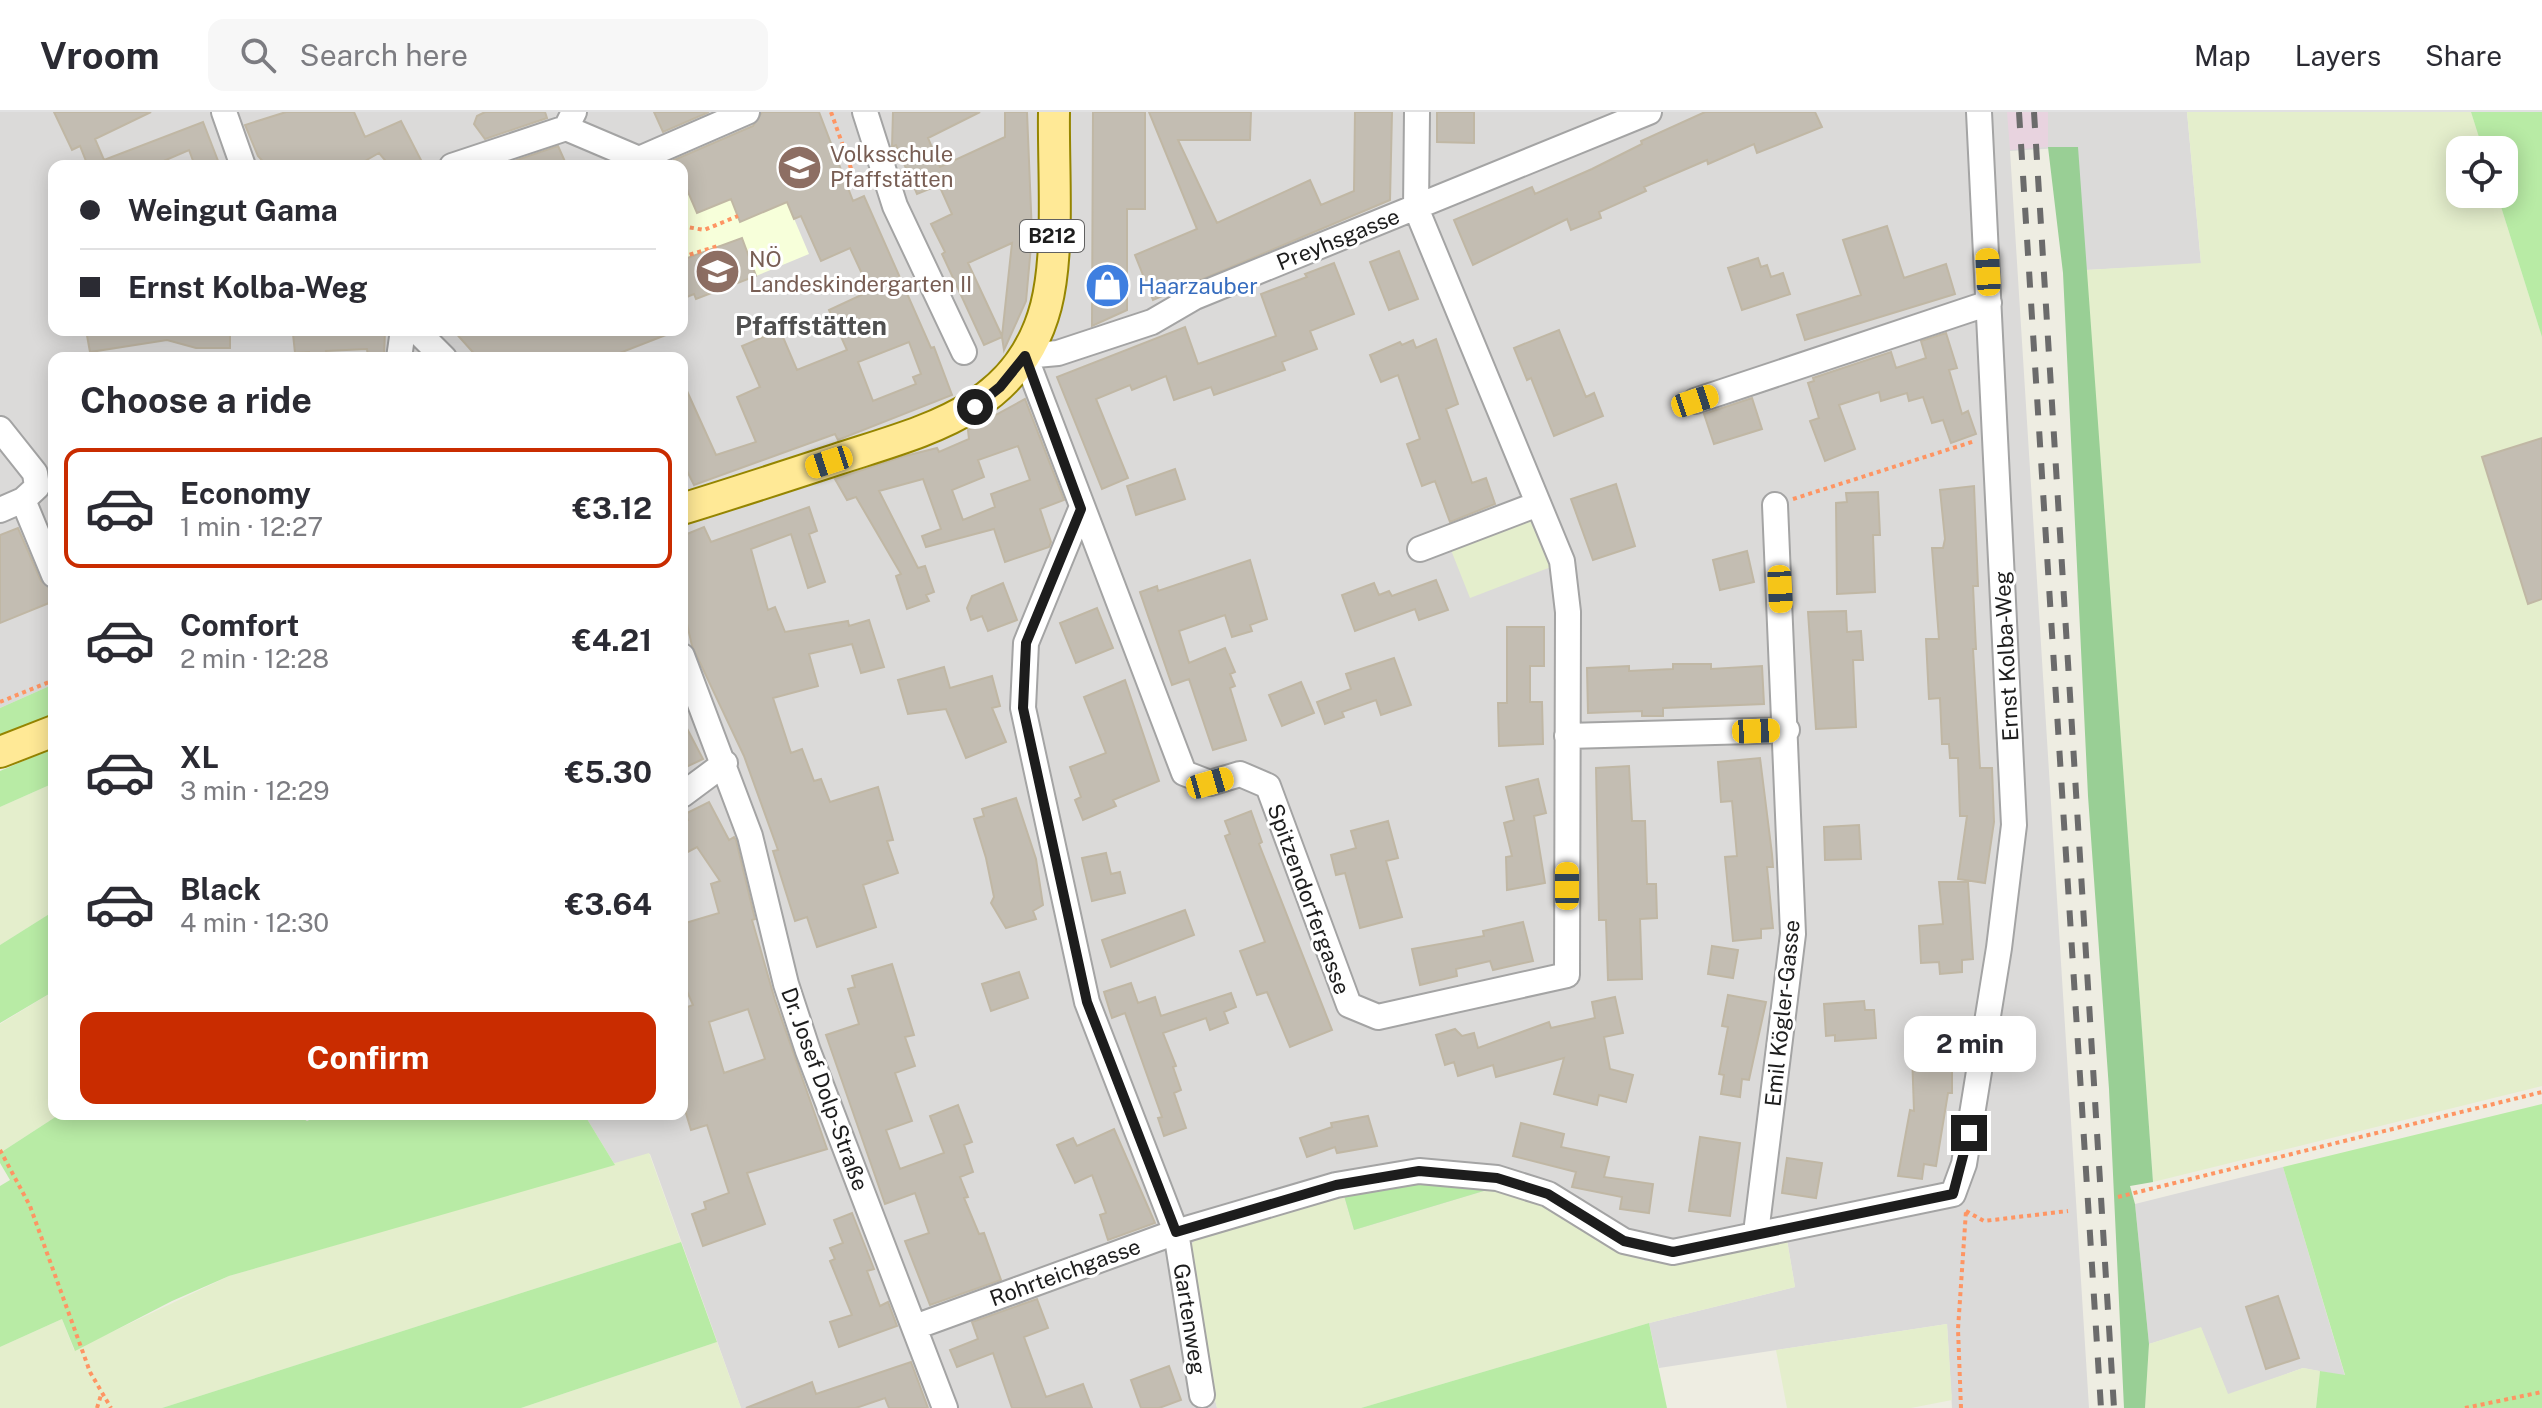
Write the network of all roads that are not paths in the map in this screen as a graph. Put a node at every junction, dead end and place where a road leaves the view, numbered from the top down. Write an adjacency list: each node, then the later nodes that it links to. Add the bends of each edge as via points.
1 (224, 112): 9 (street)
2 (747, 112): 8 (street, via 639,159)
3 (1054, 112): 16 (main road, B212, via 1051,269 1046,307)
4 (1417, 112): 11 (street)
5 (1649, 112): 11 (street, Preyhsgasse)
6 (1979, 112): 12 (street, Ernst Kolba-Weg)
7 (853, 113): 15 (street)
8 (570, 120): 10 (street)
9 (241, 160)
10 (467, 160)
11 (1416, 208): 16 (street, Preyhsgasse, via 1195,297 1152,322 1058,353); 20 (street, Spitzendorfergasse)
12 (1989, 303): 17 (street); 36 (street, Ernst Kolba-Weg, via 2014,825)
13 (422, 336): 14 (street)
14 (438, 352)
15 (964, 352)
16 (1025, 356): 22 (main road, B212, via 1000,387 946,423); 23 (street, Spitzendorfergasse)
17 (1695, 401)
18 (0, 429): 19 (street, via 35,473)
19 (38, 493): 24 (street); 25 (street)
20 (1538, 504): 26 (street); 32 (street, Spitzendorfergasse, via 1562,561)
21 (1775, 505): 30 (street, Emil Kögler-Gasse)
22 (688, 507)
23 (1081, 509): 27 (street, Spitzendorfergasse); 28 (street, Gartenweg)
24 (0, 510)
25 (48, 544)
26 (1420, 549)
27 (1099, 555): 28 (street); 32 (street, Spitzendorfergasse, via 1184,773 1210,783 1240,774 1268,786 1349,1005 1378,1017 1567,975)
28 (1060, 566): 37 (street, Gartenweg, via 1026,643 1023,708 1087,1002)
29 (688, 671): 34 (street, Dr. Josef Dolp-Straße)
30 (1787, 730): 32 (street); 38 (street, Emil Kögler-Gasse, via 1793,934)
31 (48, 733): 33 (main road)
32 (1567, 736)
33 (0, 752)
34 (725, 763): 35 (street); 39 (street, Dr. Josef Dolp-Straße, via 808,1051)
35 (688, 791)
36 (1959, 1203): 38 (street, Rohrteichgasse)
37 (1176, 1232): 38 (street, Rohrteichgasse, via 1336,1185 1419,1171 1510,1182 1548,1194 1624,1241 1673,1252); 39 (street, Rohrteichgasse); 40 (street, Gartenweg)
38 (1756, 1233)
39 (915, 1327): 41 (street, Dr. Josef Dolp-Straße)
40 (1202, 1395)
41 (945, 1408)

